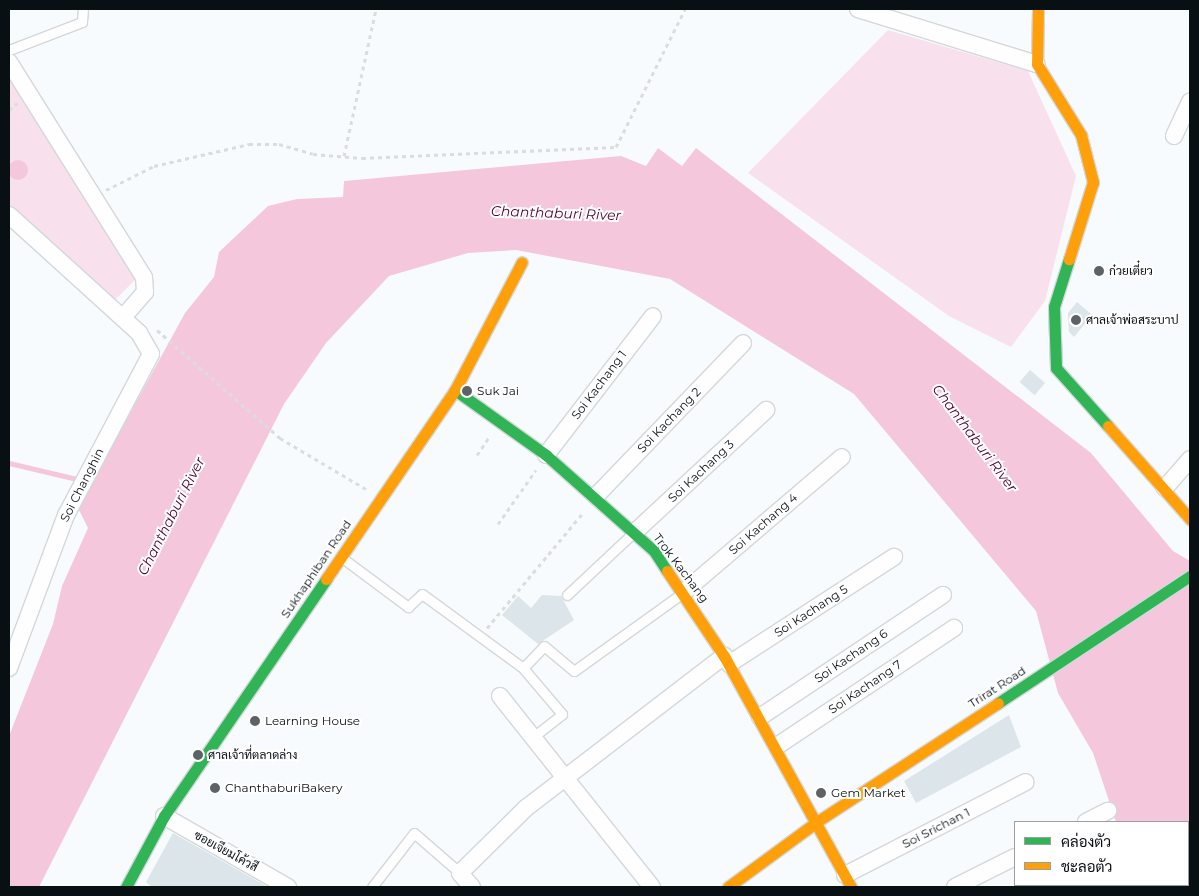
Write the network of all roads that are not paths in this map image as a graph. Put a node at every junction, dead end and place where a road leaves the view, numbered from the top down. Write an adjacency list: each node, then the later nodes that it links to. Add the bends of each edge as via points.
1 (83, 9): 4 (lane, via 82,22)
2 (858, 9): 6 (street)
3 (1038, 9): 6 (street)
4 (9, 50)
5 (9, 62): 12 (street, via 146,281 145,292)
6 (1037, 64): 19 (street, via 1081,135 1093,182 1054,307 1056,368)
7 (1190, 102): 8 (street)
8 (1174, 136)
9 (9, 215): 12 (street, Soi Changhin)
10 (522, 262): 14 (street, Sukhaphiban Road)
11 (653, 316): 16 (street, Soi Kachang 1)
12 (123, 317): 31 (street, Soi Changhin, via 145,339 151,360 66,516)
13 (743, 343): 20 (street, Soi Kachang 2)
14 (455, 390): 16 (street, Trok Kachang); 23 (street, Sukhaphiban Road)
15 (766, 410): 22 (street, Soi Kachang 3)
16 (546, 455): 20 (street, Trok Kachang)
17 (842, 457): 26 (street, Soi Kachang 4)
18 (1190, 458): 19 (street)
19 (1165, 488): 21 (street)
20 (596, 496): 22 (street, Trok Kachang)
21 (1190, 519)
22 (636, 531): 26 (street, Trok Kachang); 27 (lane)
23 (341, 557): 32 (lane, via 408,606 422,594); 40 (street, Sukhaphiban Road)
24 (894, 557): 30 (street, Soi Kachang 5)
25 (1190, 576): 41 (street, Trirat Road)
26 (685, 591): 30 (street, Trok Kachang); 32 (lane, via 574,670 544,646)
27 (567, 595)
28 (943, 595): 34 (street, Soi Kachang 6)
29 (954, 628): 36 (street, Soi Kachang 7)
30 (727, 660): 34 (street, Trok Kachang); 37 (street, Soi Kachang 5)
31 (9, 668)
32 (523, 668): 35 (lane, via 562,714)
33 (500, 696): 35 (street)
34 (760, 717): 36 (street, Trok Kachang)
35 (533, 737): 37 (street)
36 (777, 746): 41 (street, Trok Kachang)
37 (565, 776): 44 (street, Soi Kachang 5); 50 (street)
38 (1026, 782): 45 (street, Soi Srichan 1)
39 (1108, 811): 42 (street)
40 (164, 816): 46 (street, Sukhaphiban Road); 47 (street, ซอยเจียมโค้วสี)
41 (818, 821): 45 (street, Trok Kachang); 51 (street, Trirat Road)
42 (1088, 821)
43 (1014, 858): 52 (street)
44 (460, 873): 48 (lane, via 414,833); 49 (street)
45 (848, 881)
46 (126, 887)
47 (288, 887)
48 (372, 887)
49 (472, 887)
50 (652, 887)
51 (728, 887)
52 (955, 887)

